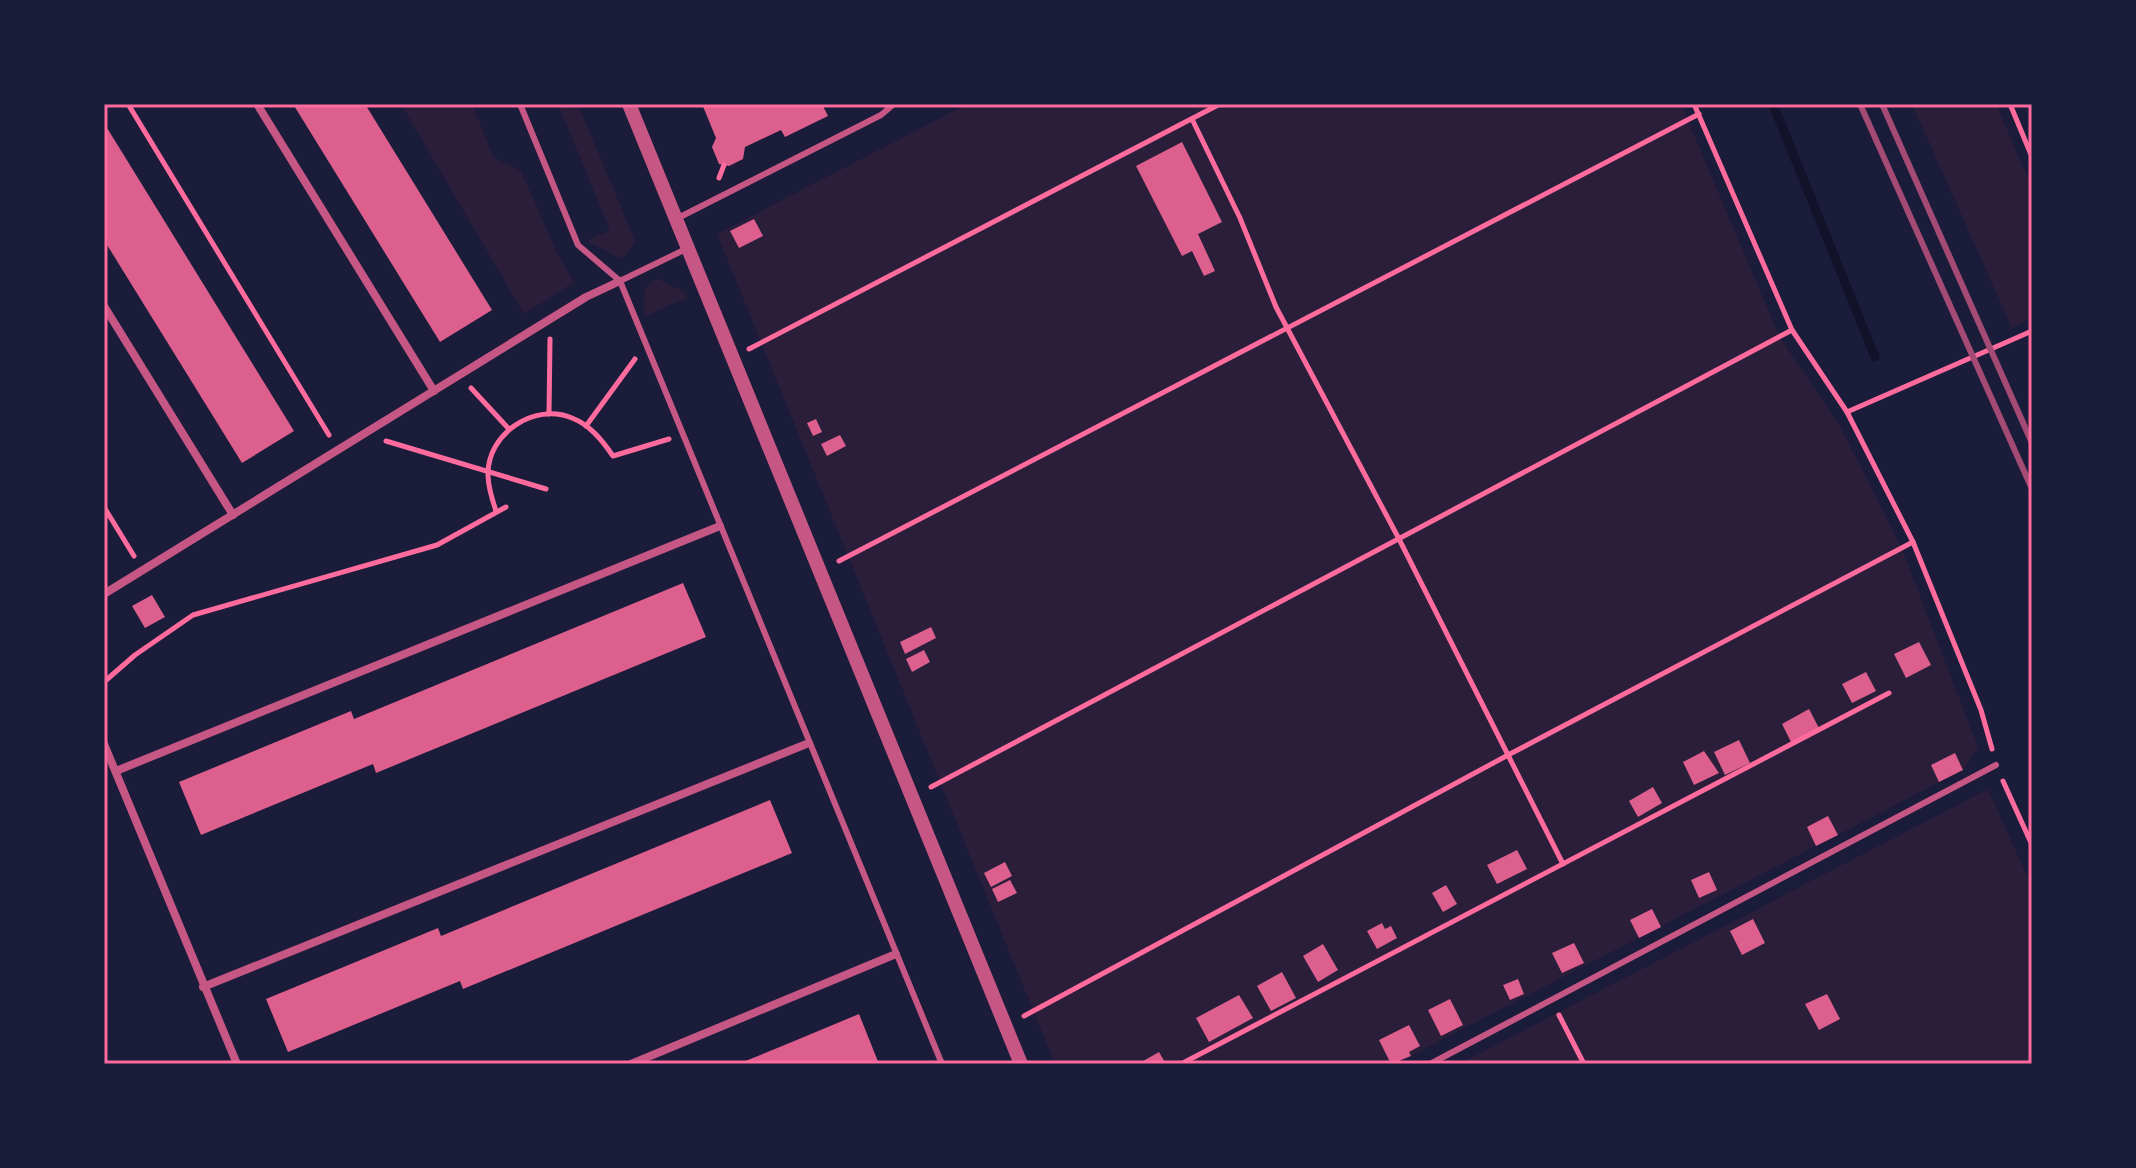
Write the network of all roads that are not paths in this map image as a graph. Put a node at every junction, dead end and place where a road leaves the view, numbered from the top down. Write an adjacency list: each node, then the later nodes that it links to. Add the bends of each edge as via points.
1 (257, 104): 9 (street)
2 (520, 104): 7 (lane, via 578,245)
3 (629, 104): 5 (street)
4 (894, 104): 5 (lane)
5 (676, 219): 6 (street)
6 (688, 248): 7 (lane); 22 (street)
7 (620, 281): 9 (street); 11 (lane)
8 (104, 306): 10 (street)
9 (434, 391): 10 (street)
10 (233, 515): 12 (street)
11 (720, 526): 13 (lane); 16 (street)
12 (104, 594)
13 (809, 743): 17 (lane); 18 (street)
14 (104, 744): 16 (street)
15 (1996, 765): 23 (lane)
16 (116, 771): 18 (street)
17 (896, 954): 20 (street); 21 (lane)
18 (203, 987): 19 (street)
19 (237, 1064)
20 (631, 1064)
21 (942, 1064)
22 (1021, 1064)
23 (1430, 1064)

